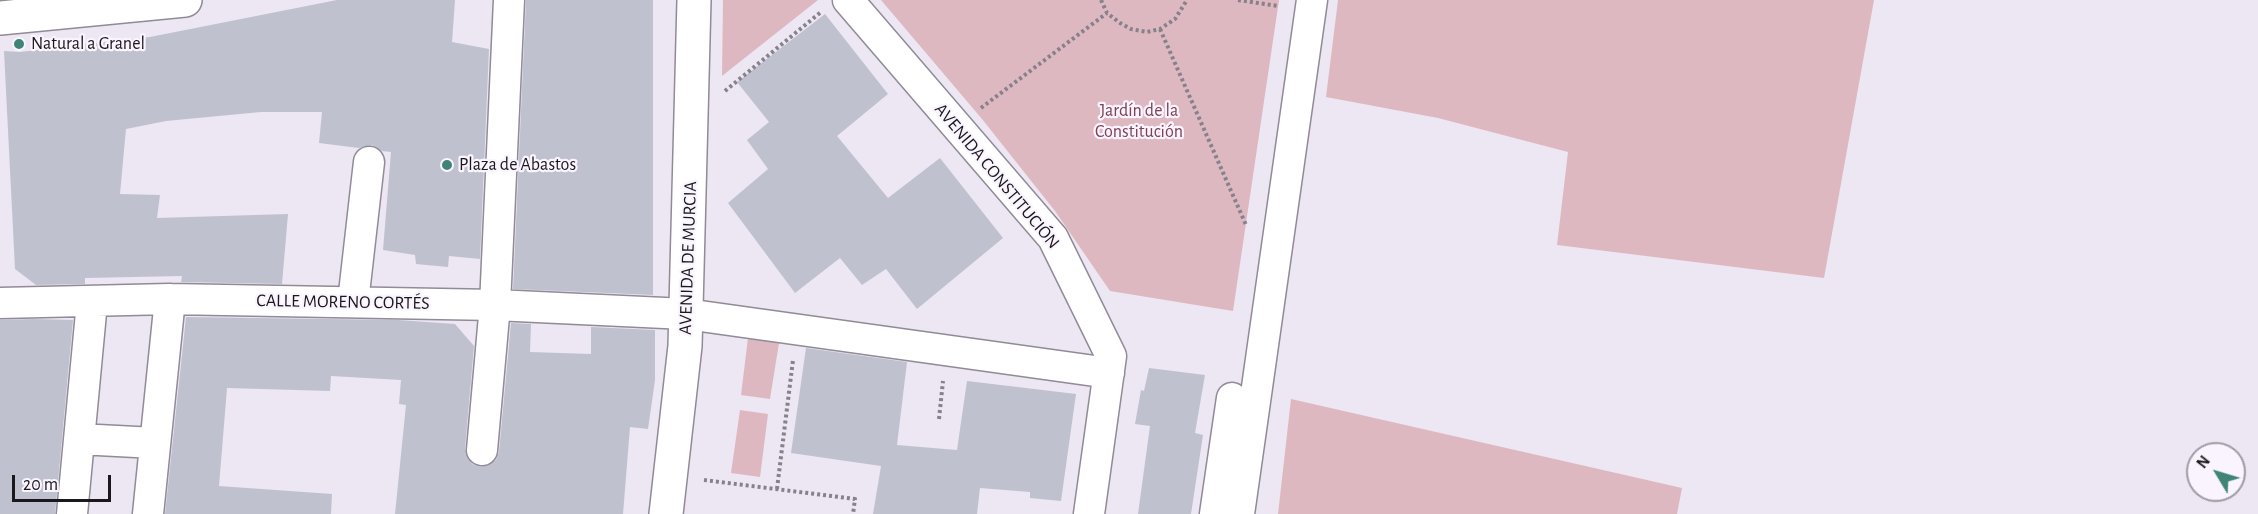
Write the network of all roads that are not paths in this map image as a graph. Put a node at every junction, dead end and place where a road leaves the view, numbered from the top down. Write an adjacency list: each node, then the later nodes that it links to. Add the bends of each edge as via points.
1 (185, 0): 6 (street)
2 (509, 0): 12 (street)
3 (694, 0): 13 (street, AVENIDA DE MURCIA)
4 (1312, 0): 24 (street)
5 (837, 4): 14 (street, AVENIDA CONSTITUCIÓN, via 956,126 1053,238 1111,356)
6 (0, 18)
7 (369, 162): 10 (street)
8 (170, 299): 9 (street, CALLE MORENO CORTÉS); 10 (street, CALLE MORENO CORTÉS); 17 (street)
9 (92, 302): 11 (street, CALLE MORENO CORTÉS); 16 (street)
10 (353, 302): 12 (street, CALLE MORENO CORTÉS)
11 (0, 303)
12 (495, 305): 13 (street, CALLE MORENO CORTÉS); 18 (street)
13 (686, 314): 14 (street, CALLE MORENO CORTÉS); 21 (street, AVENIDA DE MURCIA)
14 (1109, 373): 22 (street, AVENIDA CONSTITUCIÓN)
15 (1232, 398): 23 (street)
16 (79, 439): 17 (street); 19 (street)
17 (155, 443): 20 (street)
18 (482, 450)
19 (72, 514)
20 (148, 514)
21 (666, 514)
22 (1089, 514)
23 (1215, 514)
24 (1239, 514)

